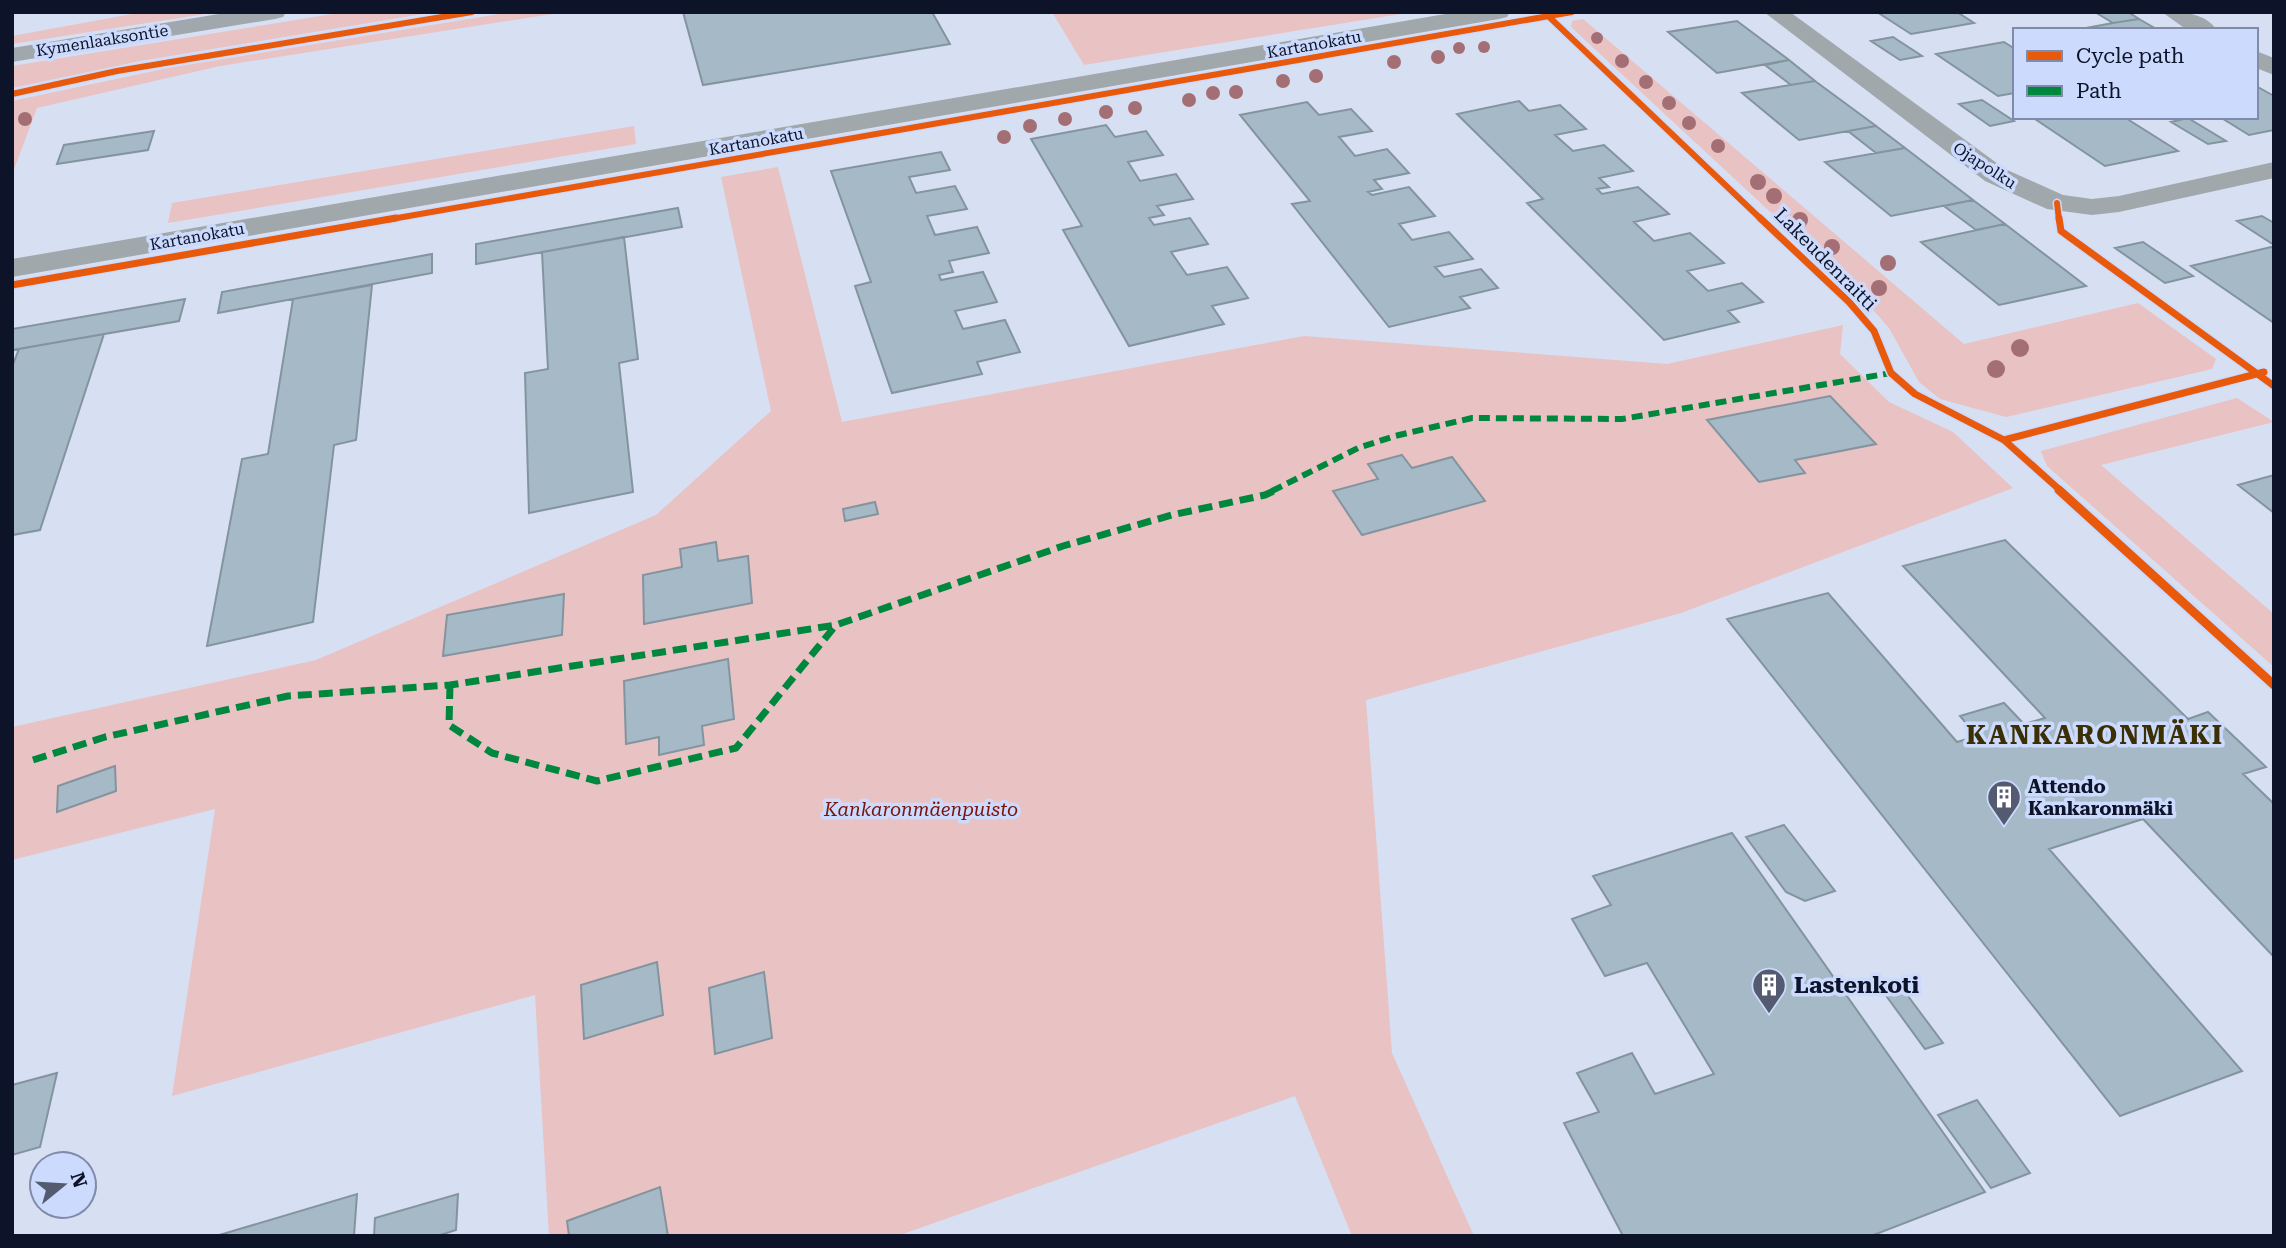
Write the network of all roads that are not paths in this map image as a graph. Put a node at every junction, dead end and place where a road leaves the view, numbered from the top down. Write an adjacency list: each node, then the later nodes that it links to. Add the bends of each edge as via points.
1 (275, 12): 6 (main road, Kymenlaaksontie)
2 (1499, 12): 10 (street, Kartanokatu)
3 (1775, 12): 9 (street, Ojapolku, via 1996,175 2057,204 2119,204)
4 (2173, 12): 5 (street)
5 (2201, 28)
6 (12, 55)
7 (2258, 59): 8 (street)
8 (2274, 68)
9 (2274, 170)
10 (12, 268)

